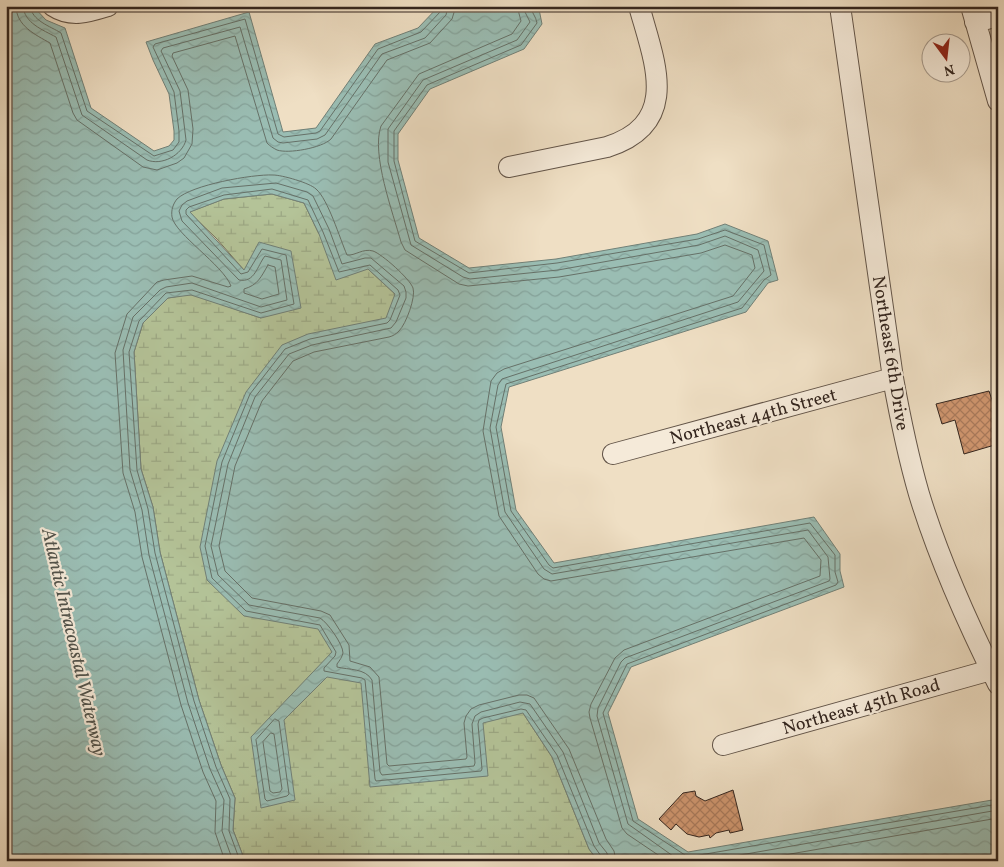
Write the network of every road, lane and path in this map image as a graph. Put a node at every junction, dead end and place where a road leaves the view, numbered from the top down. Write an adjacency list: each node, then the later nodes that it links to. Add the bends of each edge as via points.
1 (53, 6): 2 (street, via 77,14)
2 (108, 6)
3 (639, 6): 9 (street, via 658,85 652,113 644,125 627,139 607,147)
4 (840, 6): 10 (street, Northeast 6th Drive)
5 (973, 14): 6 (street); 7 (street)
6 (998, 16)
7 (992, 61): 8 (street)
8 (998, 101)
9 (509, 167)
10 (893, 378): 11 (street, Northeast 44th Street); 12 (street, Northeast 6th Drive, via 905,439 936,545 956,596)
11 (612, 454)
12 (995, 674): 13 (street, Northeast 45th Road)
13 (723, 745)

